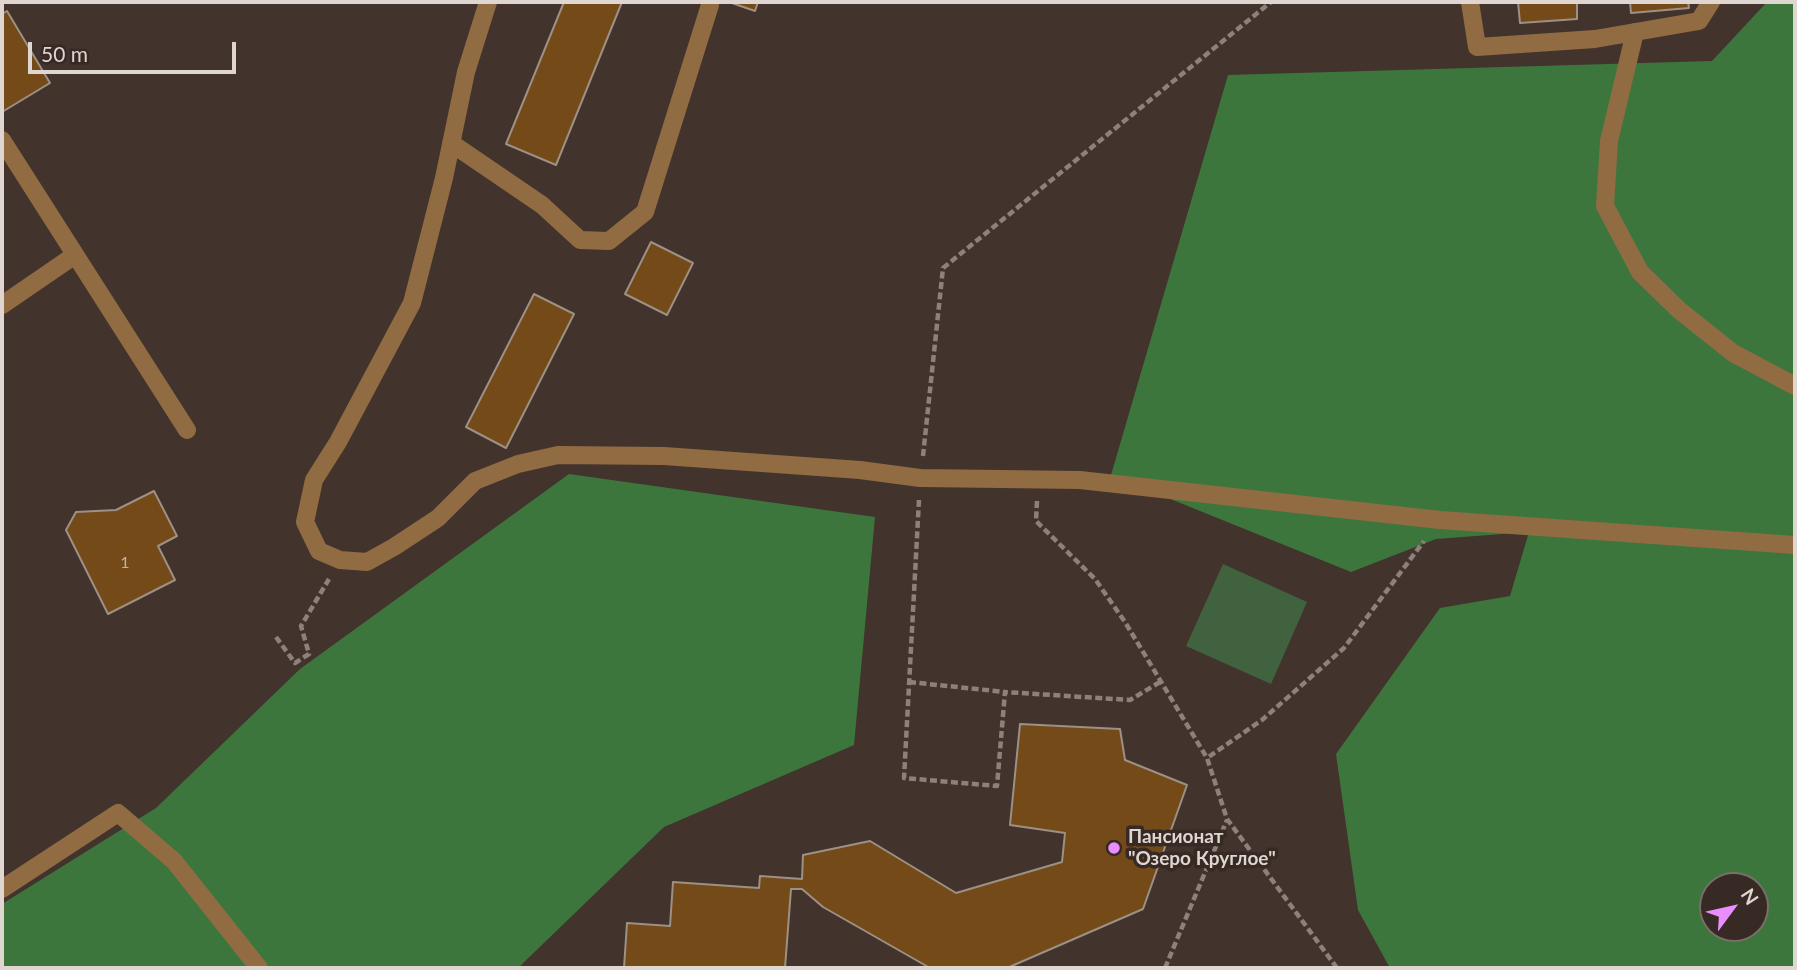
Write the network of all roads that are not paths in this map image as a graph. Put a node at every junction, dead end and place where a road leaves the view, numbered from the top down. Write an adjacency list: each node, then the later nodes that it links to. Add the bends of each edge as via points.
1 (488, 2): 7 (street, via 466,72)
2 (1470, 2): 5 (street, via 1477,47)
3 (1711, 2): 5 (street, via 1699,21)
4 (710, 5): 7 (street, via 645,212 609,241 580,240 542,205)
5 (1635, 32): 10 (street, via 1609,141 1605,206 1640,272 1679,310 1733,353)
6 (2, 140): 8 (street)
7 (451, 143): 12 (street, via 412,303 314,480 305,522 319,551 340,560 366,562 439,518 475,481 517,464 558,455 664,456 920,478 1080,480 1440,520)
8 (75, 255): 9 (street); 11 (street)
9 (2, 305)
10 (1795, 386)
11 (187, 430)
12 (1795, 545)
13 (2, 889): 14 (street, via 118,813 174,861)
14 (259, 968)

